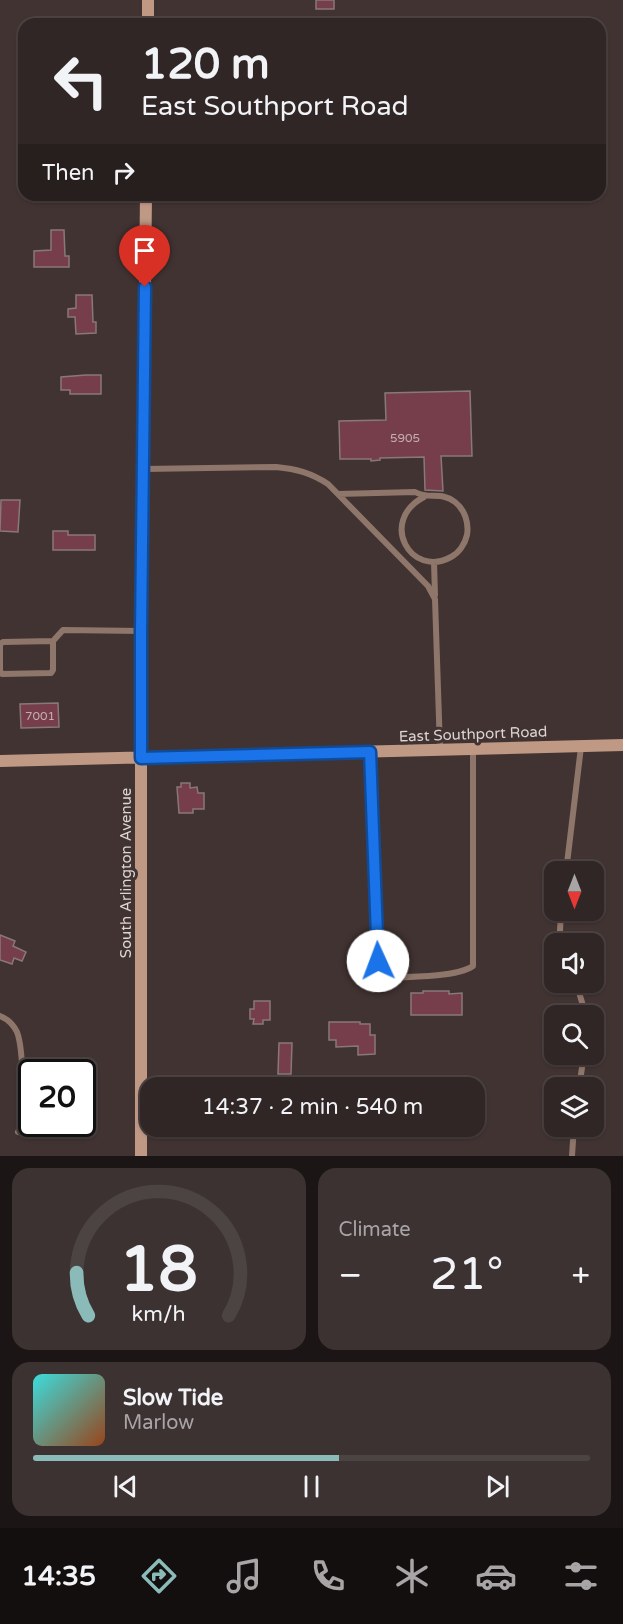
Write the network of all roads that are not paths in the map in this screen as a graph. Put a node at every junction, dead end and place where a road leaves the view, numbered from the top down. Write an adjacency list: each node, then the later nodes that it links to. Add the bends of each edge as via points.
1 (148, 0): 2 (main road)
2 (148, 18)
3 (146, 201): 4 (main road, South Arlington Avenue)
4 (144, 469): 5 (lane, via 298,469 314,475); 9 (main road, South Arlington Avenue)
5 (338, 494): 6 (lane, via 416,492); 8 (lane, via 428,586)
6 (424, 497): 7 (lane, via 407,509 402,539 414,555); 7 (lane, via 453,500 466,516 468,526 463,547 455,555)
7 (434, 562): 8 (lane)
8 (435, 599): 15 (lane)
9 (141, 631): 11 (lane, via 63,630); 17 (main road, South Arlington Avenue)
10 (1, 640): 11 (lane); 11 (lane, via 2,674 51,673)
11 (53, 641)
12 (623, 745): 13 (main road, East Southport Road)
13 (581, 746): 14 (main road, East Southport Road); 19 (lane)
14 (473, 749): 15 (main road, East Southport Road); 16 (lane, via 473,966 449,974 378,978)
15 (440, 750): 16 (main road, East Southport Road)
16 (370, 752): 17 (main road, East Southport Road)
17 (141, 758): 18 (main road, East Southport Road); 23 (main road, South Arlington Avenue)
18 (0, 761)
19 (567, 861)
20 (0, 1016): 21 (lane, via 18,1034)
21 (20, 1059)
22 (573, 1137): 24 (lane)
23 (141, 1156)
24 (572, 1156)

